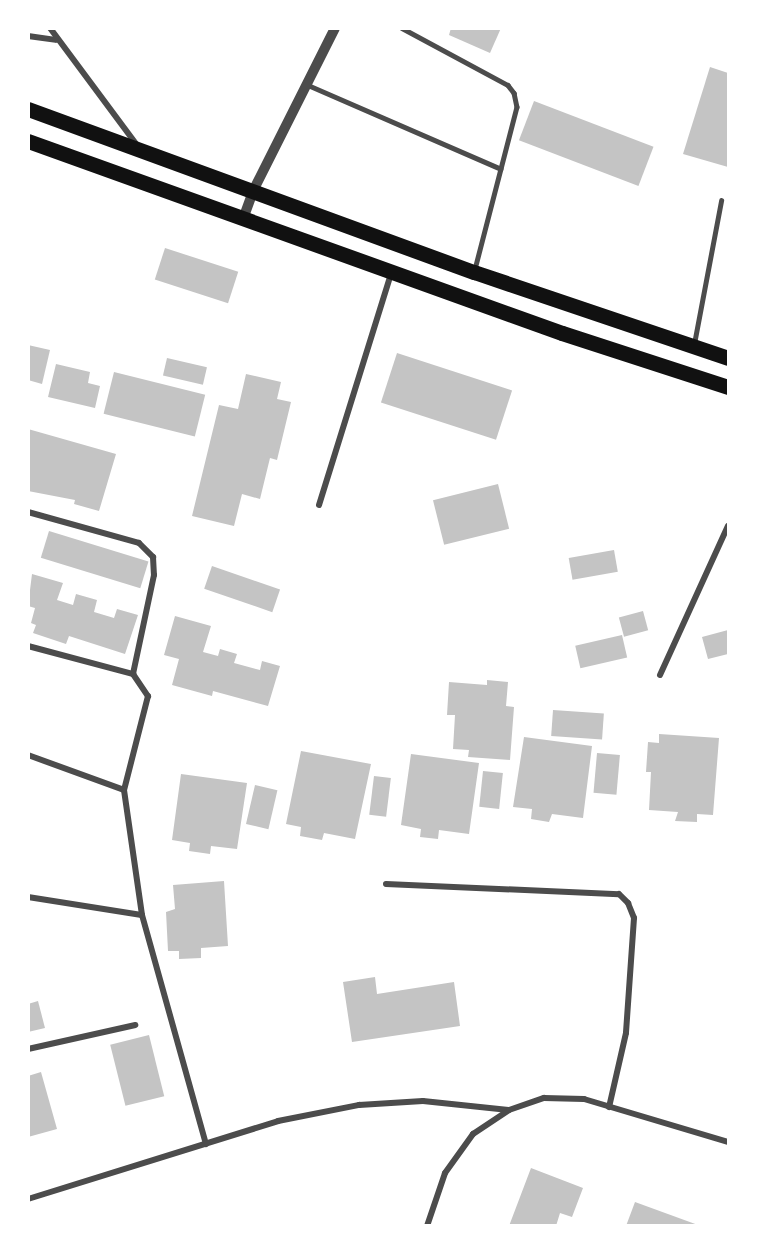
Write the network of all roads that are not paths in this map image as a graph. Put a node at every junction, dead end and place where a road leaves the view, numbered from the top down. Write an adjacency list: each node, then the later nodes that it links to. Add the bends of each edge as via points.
1 (50, 28): 5 (street)
2 (335, 28): 6 (street)
3 (402, 28): 10 (lane, via 508,85 514,93 517,107)
4 (28, 36): 5 (street)
5 (56, 40): 9 (street)
6 (307, 84): 10 (lane); 11 (street)
7 (28, 109): 9 (main road)
8 (28, 141): 13 (main road)
9 (141, 150): 11 (main road)
10 (501, 169): 15 (lane)
11 (253, 191): 13 (street); 15 (main road)
12 (721, 201): 16 (lane)
13 (243, 219): 14 (main road)
14 (392, 271): 18 (main road, via 562,333); 19 (street)
15 (474, 272): 16 (main road)
16 (693, 346): 17 (main road)
17 (729, 358)
18 (729, 387)
19 (319, 505)
20 (28, 512): 23 (street, via 139,543 153,557 154,575)
21 (729, 526): 24 (street)
22 (28, 646): 23 (street)
23 (133, 674): 26 (street, via 147,696)
24 (660, 675)
25 (28, 755): 26 (street)
26 (124, 790): 29 (street)
27 (386, 884): 32 (street, via 619,894 628,903 634,918 626,1033)
28 (28, 897): 29 (street)
29 (142, 915): 35 (street)
30 (135, 1025): 31 (street)
31 (28, 1049)
32 (609, 1107): 33 (street, via 584,1099 544,1098); 34 (street)
33 (509, 1110): 35 (street, via 423,1101 359,1105 278,1121); 37 (street, via 473,1134 451,1165)
34 (729, 1142)
35 (206, 1144): 36 (street)
36 (28, 1199)
37 (427, 1226)

